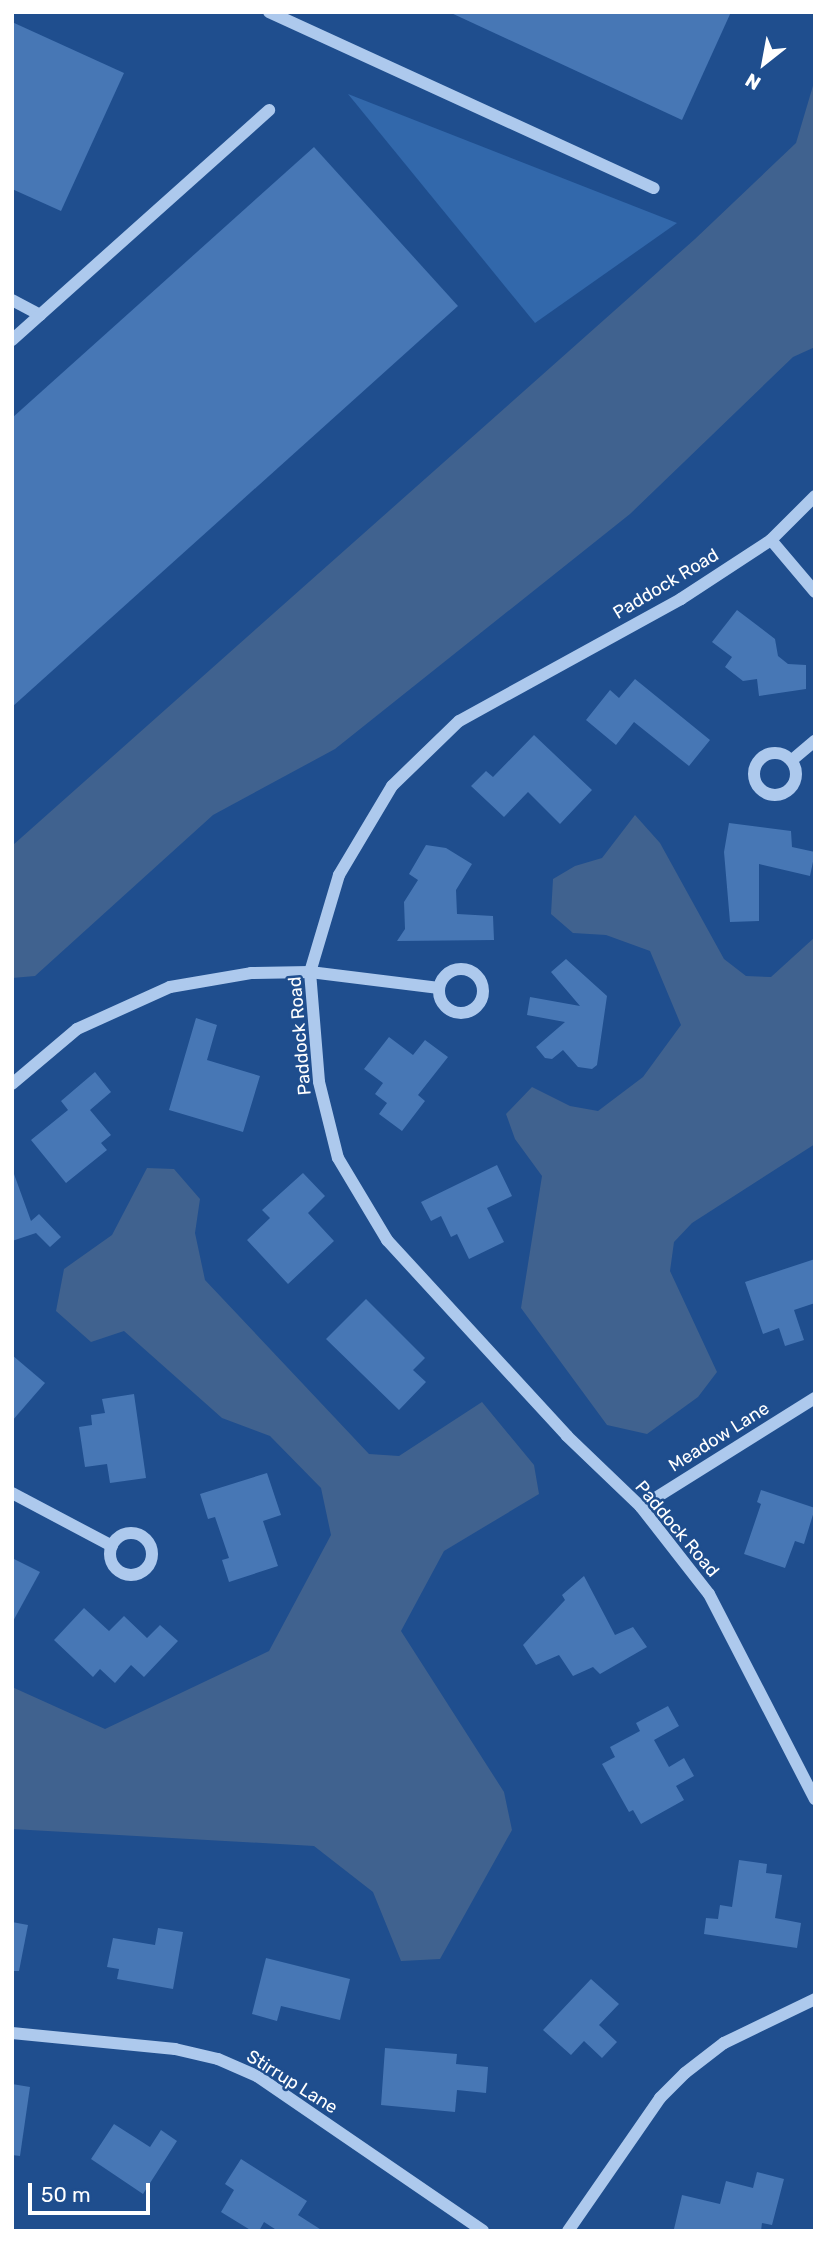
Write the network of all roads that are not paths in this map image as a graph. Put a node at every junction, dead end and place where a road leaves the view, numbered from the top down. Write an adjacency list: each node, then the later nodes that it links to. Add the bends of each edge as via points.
1 (269, 12): 3 (street)
2 (269, 110): 5 (street)
3 (654, 188)
4 (12, 300): 5 (street)
5 (40, 315): 6 (street)
6 (12, 340)
7 (815, 496): 8 (street, Paddock Road)
8 (771, 540): 9 (street); 12 (street, Paddock Road, via 681,599 459,721 393,786 339,875)
9 (815, 592)
10 (815, 741): 11 (street)
11 (792, 760)
12 (310, 972): 13 (street); 14 (street, via 251,973 170,987 76,1029); 17 (street, Paddock Road, via 318,1082 338,1158 387,1240 567,1436)
13 (439, 988)
14 (12, 1084)
15 (815, 1398): 17 (street, Meadow Lane)
16 (12, 1493): 18 (street)
17 (641, 1507): 19 (street, Paddock Road, via 709,1594)
18 (111, 1546)
19 (815, 1799)
20 (815, 1999): 23 (street, via 724,2043 685,2073 660,2098)
21 (12, 2033): 22 (street, Stirrup Lane, via 175,2049 218,2059 257,2076)
22 (483, 2231)
23 (568, 2231)

